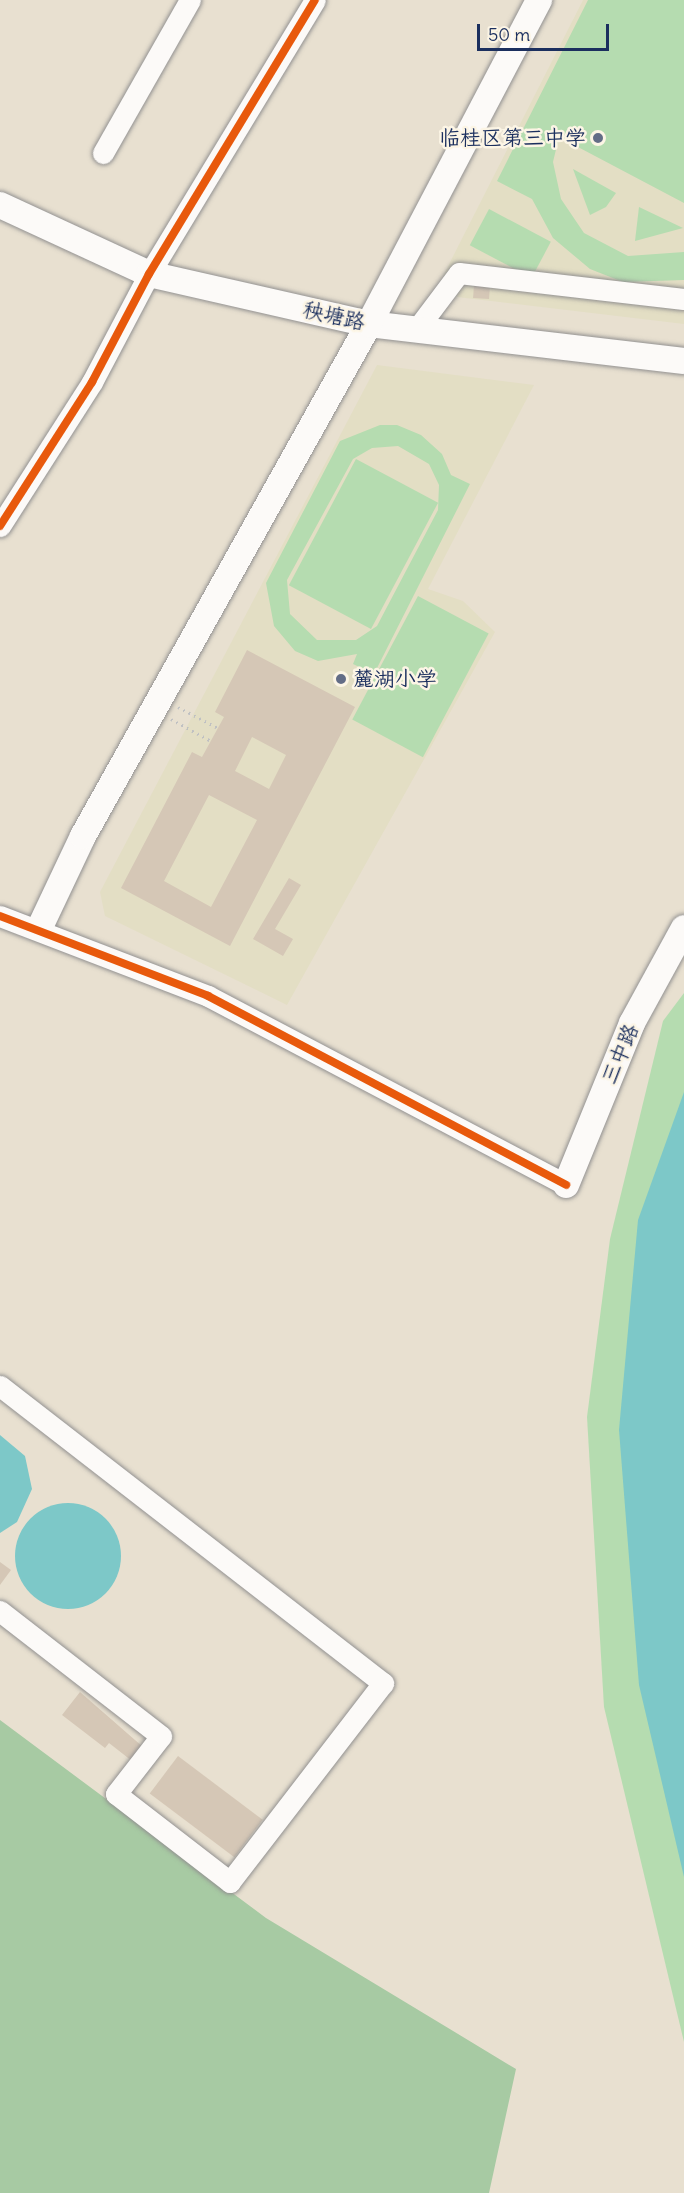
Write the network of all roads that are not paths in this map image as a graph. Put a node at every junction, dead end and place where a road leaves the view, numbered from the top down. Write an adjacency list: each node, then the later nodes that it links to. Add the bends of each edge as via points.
1 (190, 0): 4 (street)
2 (315, 0): 6 (street)
3 (538, 0): 8 (main road)
4 (103, 153)
5 (0, 205): 6 (main road, 秧塘路)
6 (149, 274): 8 (main road, 秧塘路); 11 (street, via 92,382)
7 (684, 299): 9 (street, via 459,273)
8 (369, 324): 9 (main road, 秧塘路); 13 (main road, via 157,703)
9 (416, 330): 10 (main road, 秧塘路)
10 (684, 361)
11 (0, 526)
12 (0, 916): 13 (street)
13 (40, 927): 15 (street, via 208,996)
14 (684, 928): 15 (main road, 三中路, via 632,1023)
15 (566, 1185)
16 (0, 1386): 17 (street, via 383,1683 230,1882 116,1794 161,1736)
17 (0, 1611)

